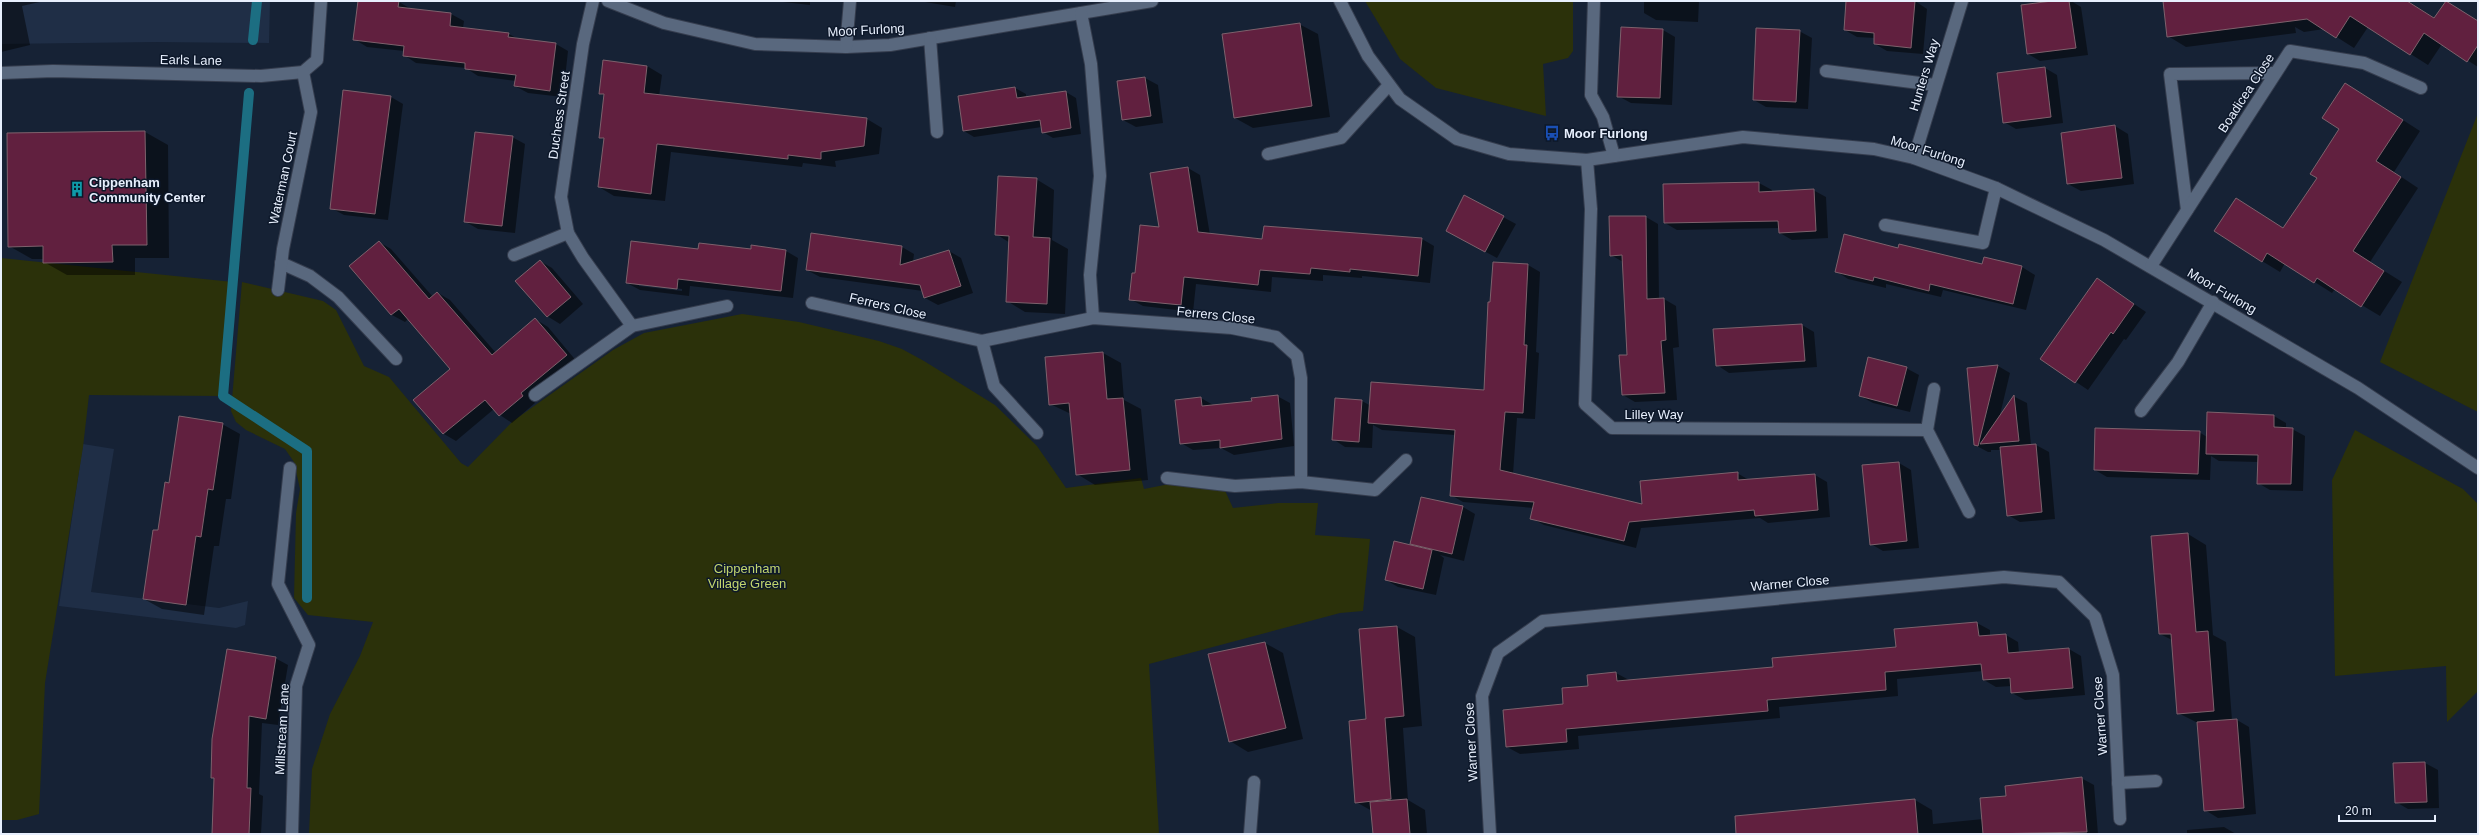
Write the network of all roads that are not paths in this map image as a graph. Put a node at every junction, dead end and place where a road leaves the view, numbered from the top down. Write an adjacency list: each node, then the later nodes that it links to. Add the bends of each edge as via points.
1 (321, 1): 13 (street, via 317,60)
2 (593, 1): 27 (street, Duchess Street, via 583,44 561,197)
3 (608, 1): 11 (street, Moor Furlong, via 664,23 755,44)
4 (850, 1): 11 (street)
5 (1152, 1): 9 (street, Moor Furlong)
6 (1340, 1): 16 (street, Moor Furlong, via 1368,56)
7 (1594, 1): 21 (street, via 1591,95 1603,117)
8 (1962, 1): 17 (street, Hunters Way)
9 (1082, 12): 10 (street, Moor Furlong); 35 (street, via 1091,64 1100,176 1090,275)
10 (930, 38): 11 (street, Moor Furlong, via 890,45); 19 (street)
11 (846, 47)
12 (1826, 71): 17 (street)
13 (303, 72): 14 (street, Earls Lane, via 261,76 54,71); 29 (street, Waterman Court, via 312,112)
14 (1, 73)
15 (2275, 73): 18 (street, Boadicea Close, via 2290,50 2364,63); 25 (street, Boadicea Close); 25 (street, via 2170,74)
16 (1389, 84): 20 (street, via 1341,138); 23 (street, Moor Furlong, via 1400,98 1457,139 1509,154)
17 (1935, 84): 22 (street, Hunters Way)
18 (2421, 88)
19 (937, 132)
20 (1268, 154)
21 (1614, 156): 22 (street, Moor Furlong, via 1743,137 1874,149); 23 (street, Moor Furlong)
22 (1914, 158): 24 (street, Moor Furlong)
23 (1587, 160): 42 (street, Lilley Way, via 1591,209 1585,404 1612,428)
24 (1996, 188): 26 (street, via 1983,243); 30 (street, Moor Furlong, via 2104,240)
25 (2187, 210): 30 (street, Boadicea Close)
26 (1885, 225)
27 (568, 233): 28 (street); 36 (street, Duchess Street)
28 (514, 255)
29 (281, 263): 31 (street, Waterman Court); 38 (street, via 310,276 338,297)
30 (2151, 266): 32 (street, Moor Furlong)
31 (278, 290)
32 (2213, 302): 41 (street, via 2178,362); 46 (street, Moor Furlong, via 2358,388)
33 (812, 303): 37 (street, Ferrers Close)
34 (727, 306): 36 (street)
35 (1093, 318): 37 (street, Ferrers Close); 48 (street, Ferrers Close, via 1232,328 1276,337 1297,356 1301,378)
36 (632, 326): 40 (street)
37 (982, 341): 43 (street, via 994,386)
38 (396, 359)
39 (1934, 388): 42 (street)
40 (535, 395)
41 (2141, 411)
42 (1927, 430): 49 (street)
43 (1037, 433)
44 (1406, 460): 48 (street, via 1375,490)
45 (290, 468): 54 (street, Millstream Lane, via 278,584 309,644 296,686)
46 (2478, 468)
47 (1167, 478): 48 (street, via 1235,486)
48 (1301, 482)
49 (1969, 512)
50 (2156, 781): 52 (street)
51 (1254, 782): 55 (street)
52 (2118, 783): 53 (street, Warner Close); 56 (street, Warner Close, via 2113,675 2095,617 2059,582 2004,577 1542,621 1498,653 1482,696)
53 (2120, 819)
54 (292, 834)
55 (1250, 834)
56 (1490, 834)

